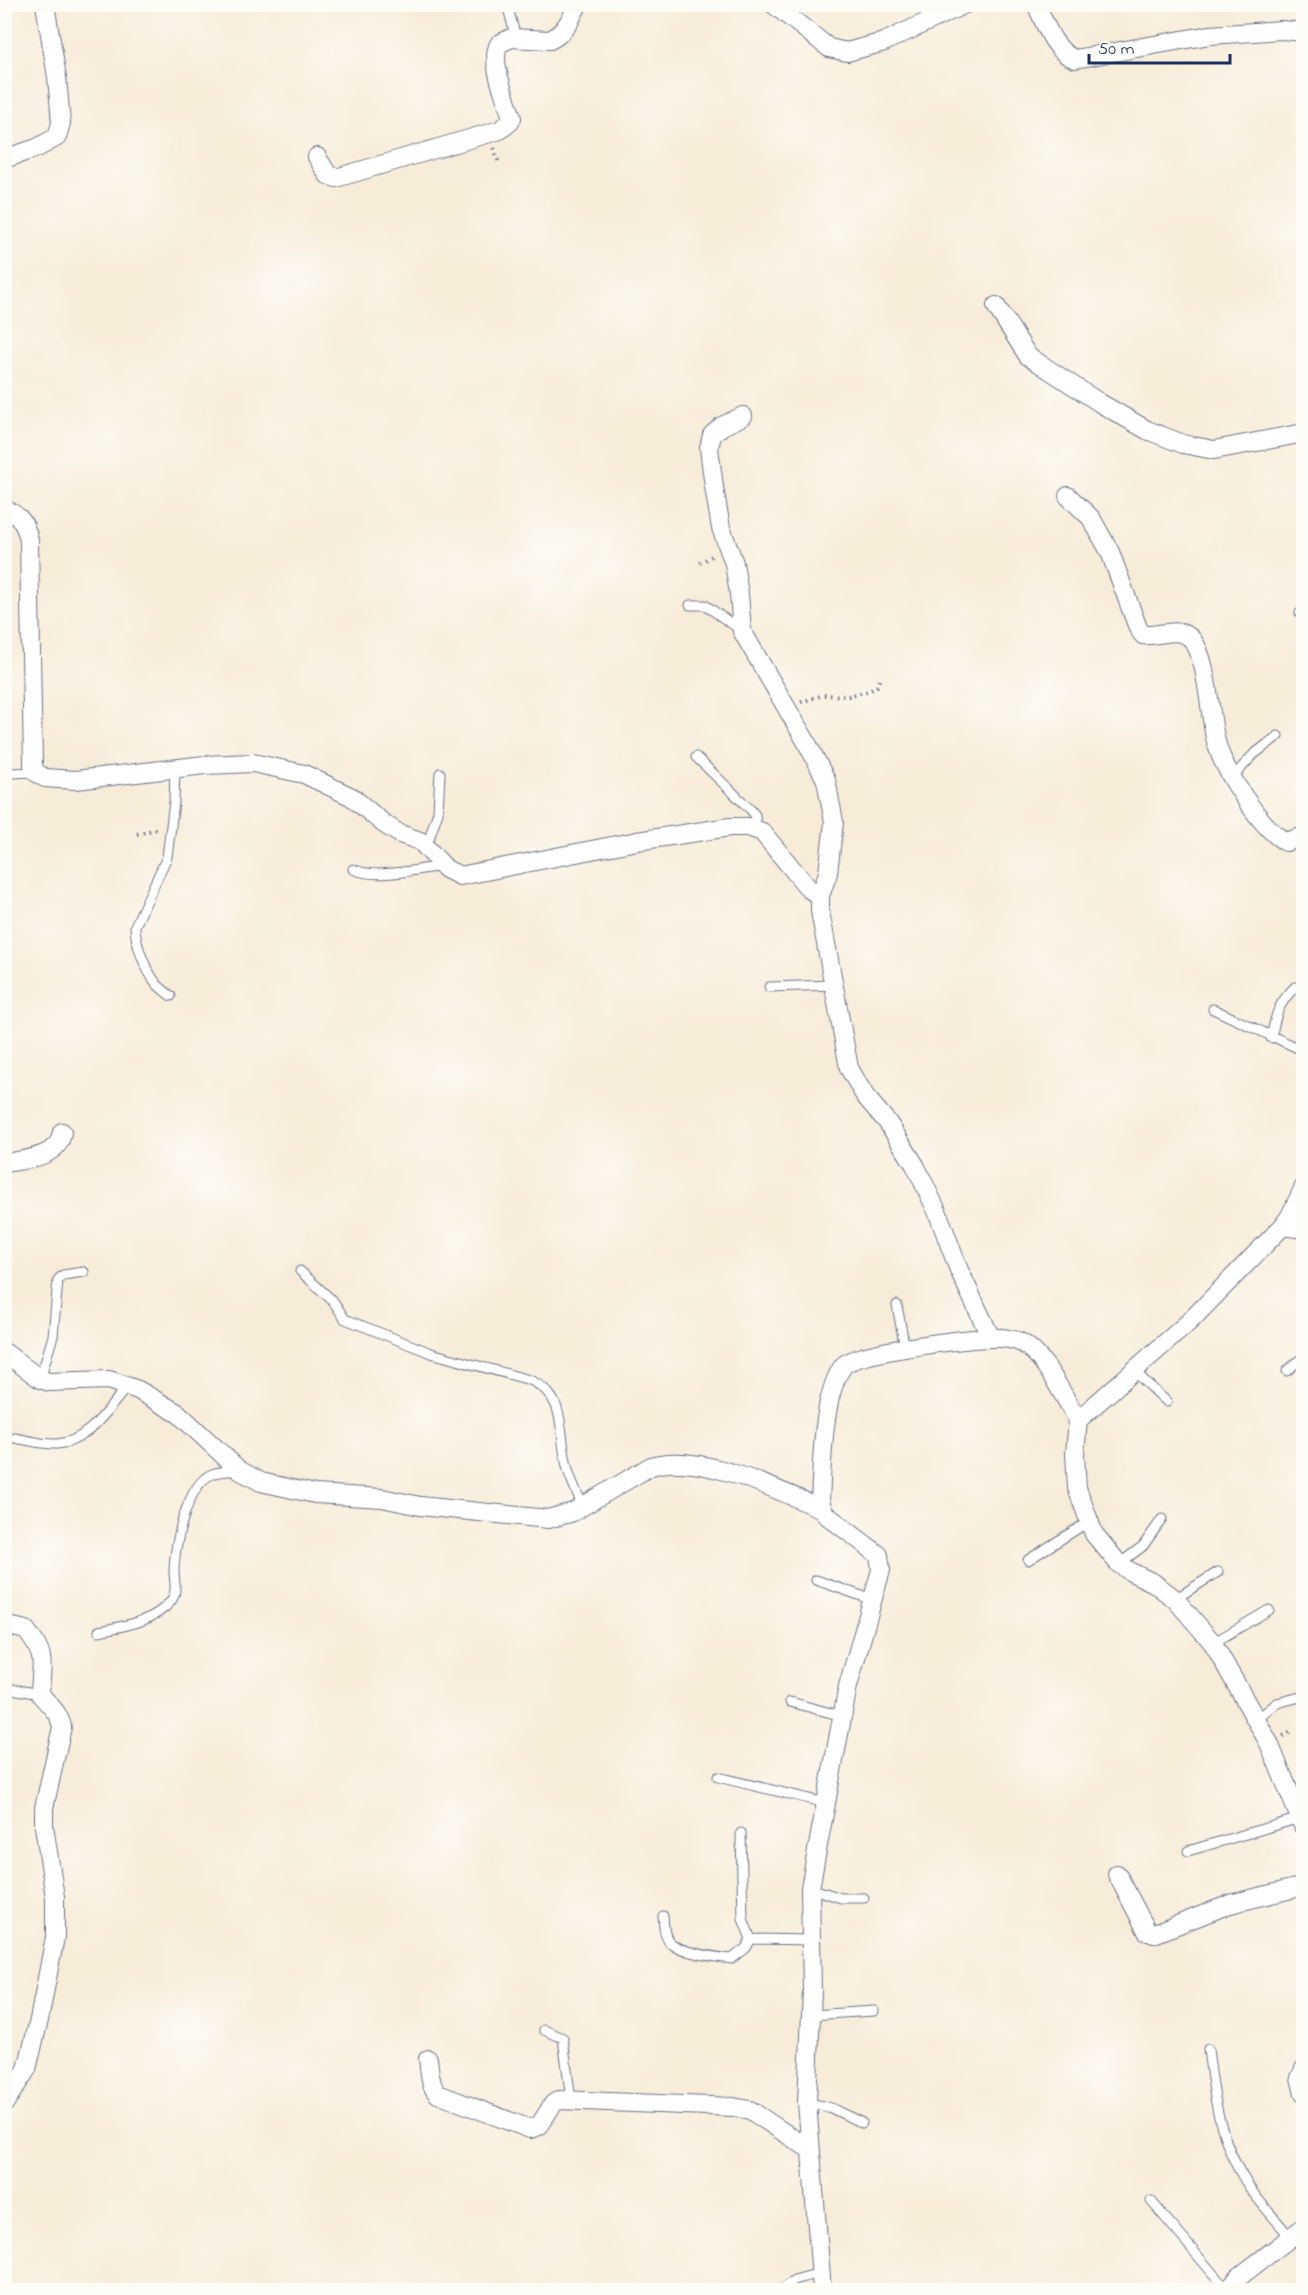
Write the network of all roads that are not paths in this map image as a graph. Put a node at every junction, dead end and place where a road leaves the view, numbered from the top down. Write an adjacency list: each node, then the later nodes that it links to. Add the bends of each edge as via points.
1 (45, 4): 10 (street, via 61,123 57,137)
2 (507, 4): 8 (lane)
3 (578, 4): 8 (street, via 555,38)
4 (773, 4): 5 (street, via 829,48 847,52 884,42)
5 (965, 4)
6 (1036, 4): 7 (street, via 1060,48 1076,59 1210,35)
7 (1304, 32)
8 (516, 39): 9 (street, via 499,44 495,55 512,118 500,130 336,178 328,175)
9 (317, 157)
10 (4, 159)
11 (996, 306): 13 (street, via 1028,356 1147,430 1183,444 1214,450)
12 (743, 416): 17 (street, via 712,435 709,448 721,528 738,584)
13 (1304, 434)
14 (1068, 496): 24 (street, via 1091,518 1110,552 1143,635 1176,631 1195,641 1208,688 1216,743)
15 (4, 509): 22 (street, via 23,522 29,541)
16 (690, 605): 17 (lane, via 711,608)
17 (742, 632): 30 (street, via 826,780 834,822 828,873)
18 (1278, 736): 24 (lane)
19 (696, 757): 25 (lane, via 751,810)
20 (4, 769): 22 (lane, via 12,773)
21 (175, 770): 22 (street, via 76,780 50,778); 27 (street, via 253,763 304,774 352,797 384,824 420,841); 34 (lane, via 167,857 135,926 135,936 156,983)
22 (35, 772)
23 (440, 773): 27 (lane, via 438,812)
24 (1233, 777): 26 (street, via 1261,821 1280,839 1286,842)
25 (756, 829): 28 (street, via 730,827 637,841 468,876); 30 (street, via 809,889)
26 (1304, 836)
27 (426, 848): 28 (street)
28 (443, 866): 29 (lane, via 374,874)
29 (353, 869)
30 (820, 896): 31 (street)
31 (835, 985): 32 (lane); 46 (street, via 849,1068 915,1165)
32 (769, 987)
33 (1294, 987): 36 (lane, via 1277,1010)
34 (171, 996)
35 (1213, 1009): 36 (lane)
36 (1272, 1038): 37 (lane)
37 (1304, 1051)
38 (62, 1132): 39 (street, via 56,1149)
39 (4, 1163)
40 (1304, 1187): 41 (street)
41 (1283, 1226): 42 (street); 50 (street, via 1190,1321)
42 (1304, 1228)
43 (300, 1271): 58 (lane, via 333,1301 345,1318 431,1353 530,1380 550,1392 559,1418 567,1467)
44 (84, 1272): 52 (lane, via 63,1275 58,1280 53,1336)
45 (897, 1305): 47 (lane)
46 (991, 1338): 47 (street); 55 (street, via 1015,1340 1036,1354)
47 (905, 1349): 59 (street, via 854,1358 846,1362 833,1382 821,1476)
48 (4, 1352): 52 (street)
49 (1304, 1356): 51 (lane)
50 (1134, 1371): 54 (lane); 55 (street)
51 (1287, 1371)
52 (40, 1379): 53 (street, via 59,1383 109,1380)
53 (128, 1386): 56 (lane, via 88,1431 71,1442 55,1444); 57 (street, via 179,1414)
54 (1167, 1402)
55 (1078, 1420): 61 (street, via 1077,1488)
56 (15, 1438)
57 (239, 1470): 58 (street, via 261,1482 315,1494 382,1498 532,1520 558,1518); 70 (lane, via 211,1474 185,1507 174,1572 176,1590 170,1603 139,1622)
58 (583, 1506): 59 (street, via 651,1466 664,1463 736,1473)
59 (822, 1509): 67 (street, via 879,1555 881,1570)
60 (1162, 1519): 63 (lane, via 1143,1546)
61 (1088, 1522): 62 (lane); 63 (street, via 1101,1545)
62 (1028, 1560)
63 (1119, 1564): 66 (street)
64 (1218, 1572): 66 (lane)
65 (816, 1580): 67 (lane)
66 (1175, 1599): 71 (street)
67 (873, 1600): 76 (street)
68 (1269, 1610): 71 (lane)
69 (4, 1625): 73 (street, via 26,1630 40,1651)
70 (99, 1631)
71 (1213, 1643): 77 (street)
72 (4, 1685): 73 (lane)
73 (40, 1694): 99 (street, via 55,1709 62,1727 44,1808 55,1897 55,1937 27,2068)
74 (1304, 1696): 77 (lane, via 1277,1702)
75 (790, 1702): 76 (lane)
76 (842, 1716): 79 (street)
77 (1255, 1721): 80 (street, via 1269,1743)
78 (718, 1777): 79 (lane)
79 (826, 1803): 85 (street)
80 (1302, 1823): 82 (lane)
81 (741, 1833): 88 (lane, via 743,1919)
82 (1188, 1851)
83 (1117, 1874): 84 (street, via 1148,1930 1154,1934 1230,1904)
84 (1304, 1886)
85 (810, 1888): 86 (lane, via 841,1898); 89 (street)
86 (864, 1898)
87 (663, 1916): 88 (lane, via 668,1941 676,1948 732,1959)
88 (751, 1939): 89 (lane)
89 (810, 1940): 91 (street)
90 (874, 2011): 91 (lane)
91 (810, 2015): 98 (street)
92 (544, 2030): 97 (lane, via 563,2038)
93 (1208, 2049): 103 (lane, via 1215,2108 1228,2147 1246,2183)
94 (428, 2059): 97 (street, via 434,2091 438,2094 530,2129 539,2126 556,2101)
95 (1304, 2069): 96 (street, via 1300,2078)
96 (1304, 2093)
97 (571, 2100): 101 (street, via 750,2110)
98 (807, 2102): 100 (lane); 101 (street)
99 (4, 2104)
100 (862, 2123)
101 (809, 2149): 104 (street)
102 (1151, 2201): 106 (lane)
103 (1297, 2232): 106 (street)
104 (821, 2282): 105 (lane, via 794,2280)
105 (781, 2290)
106 (1227, 2290)

